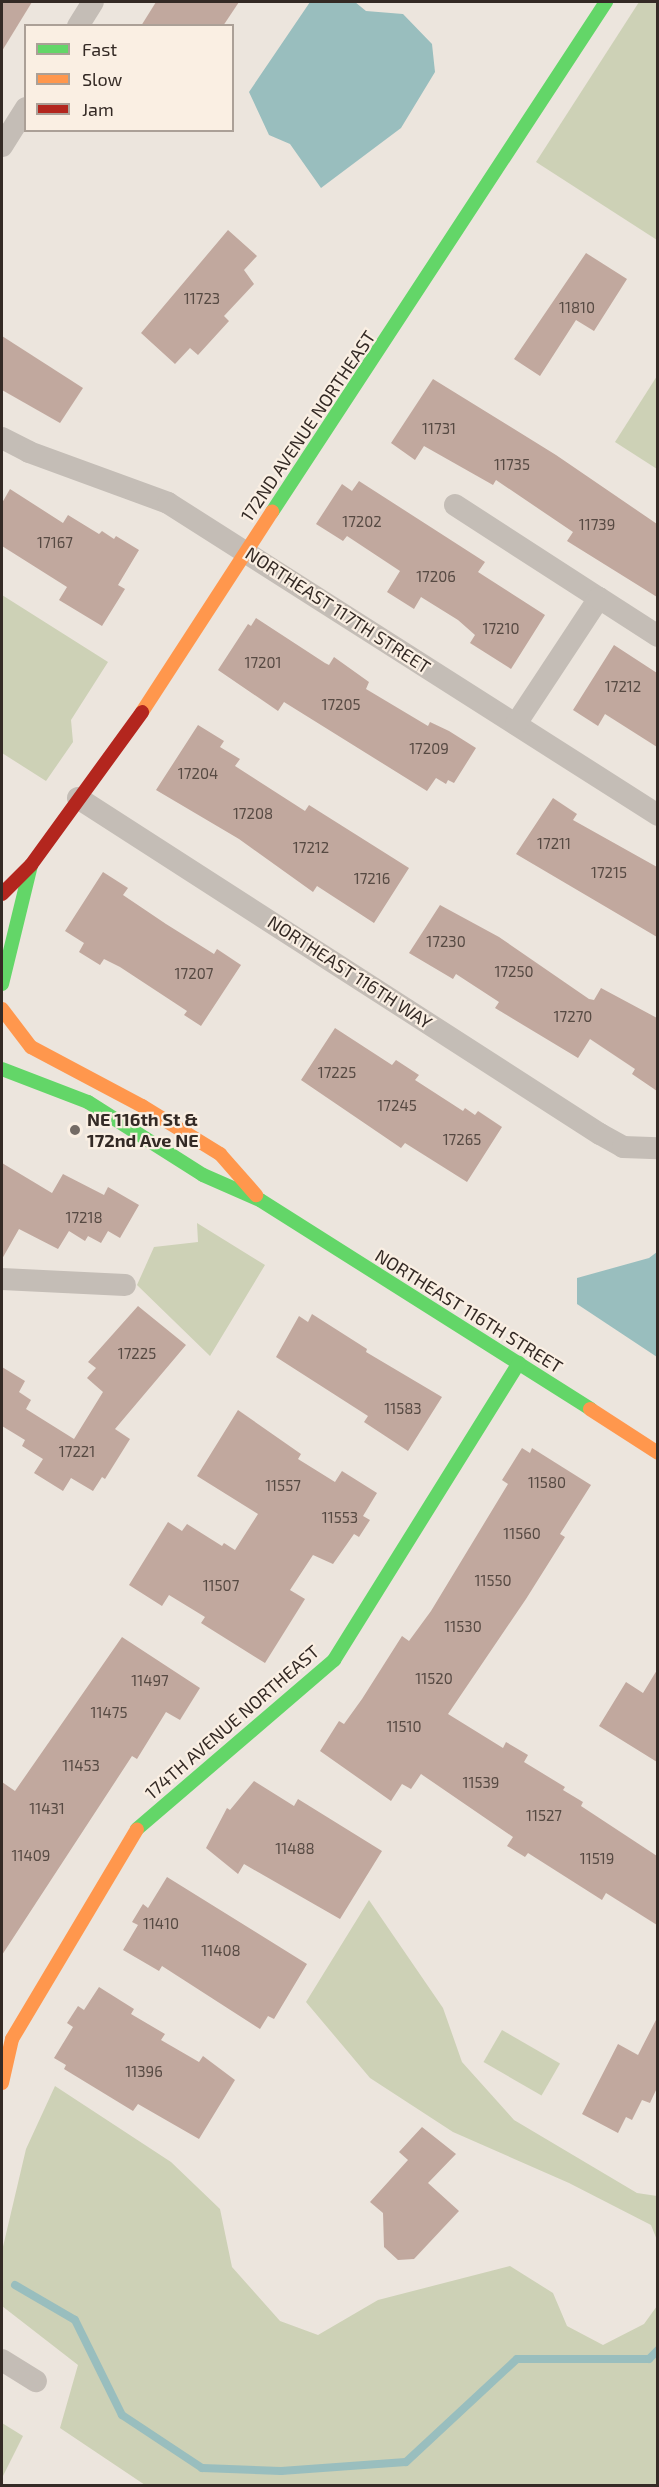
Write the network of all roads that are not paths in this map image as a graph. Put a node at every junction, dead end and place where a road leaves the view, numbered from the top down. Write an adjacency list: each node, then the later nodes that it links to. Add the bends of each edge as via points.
1 (93, 2): 3 (street)
2 (606, 2): 8 (street, 172ND AVENUE NORTHEAST)
3 (79, 24)
4 (24, 111): 5 (street)
5 (2, 146)
6 (2, 438): 8 (street, NORTHEAST 117TH STREET, via 29,452 168,503)
7 (455, 505): 9 (street)
8 (246, 551): 11 (street, NORTHEAST 117TH STREET); 12 (street, 172ND AVENUE NORTHEAST, via 143,710)
9 (599, 598): 10 (street); 11 (street)
10 (657, 636)
11 (516, 724): 13 (street, NORTHEAST 117TH STREET)
12 (78, 798): 14 (street, 172ND AVENUE NORTHEAST); 19 (street, NORTHEAST 116TH WAY, via 622,1147)
13 (657, 815)
14 (31, 865): 15 (street, 172ND AVENUE NORTHEAST); 16 (street, 172ND AVENUE NORTHEAST)
15 (2, 894)
16 (2, 984)
17 (2, 1009): 20 (street, NORTHEAST 116TH STREET, via 31,1047 142,1106 220,1154)
18 (2, 1069): 20 (street, NORTHEAST 116TH STREET, via 88,1102 203,1175)
19 (657, 1148)
20 (260, 1200): 23 (street, NORTHEAST 116TH STREET)
21 (2, 1279): 22 (street)
22 (125, 1285)
23 (519, 1363): 24 (street, NORTHEAST 116TH STREET); 25 (street, 174TH AVENUE NORTHEAST, via 334,1660 268,1720 140,1824 12,2039)
24 (657, 1453)
25 (2, 2083)
26 (2, 2360): 27 (street)
27 (36, 2381)

